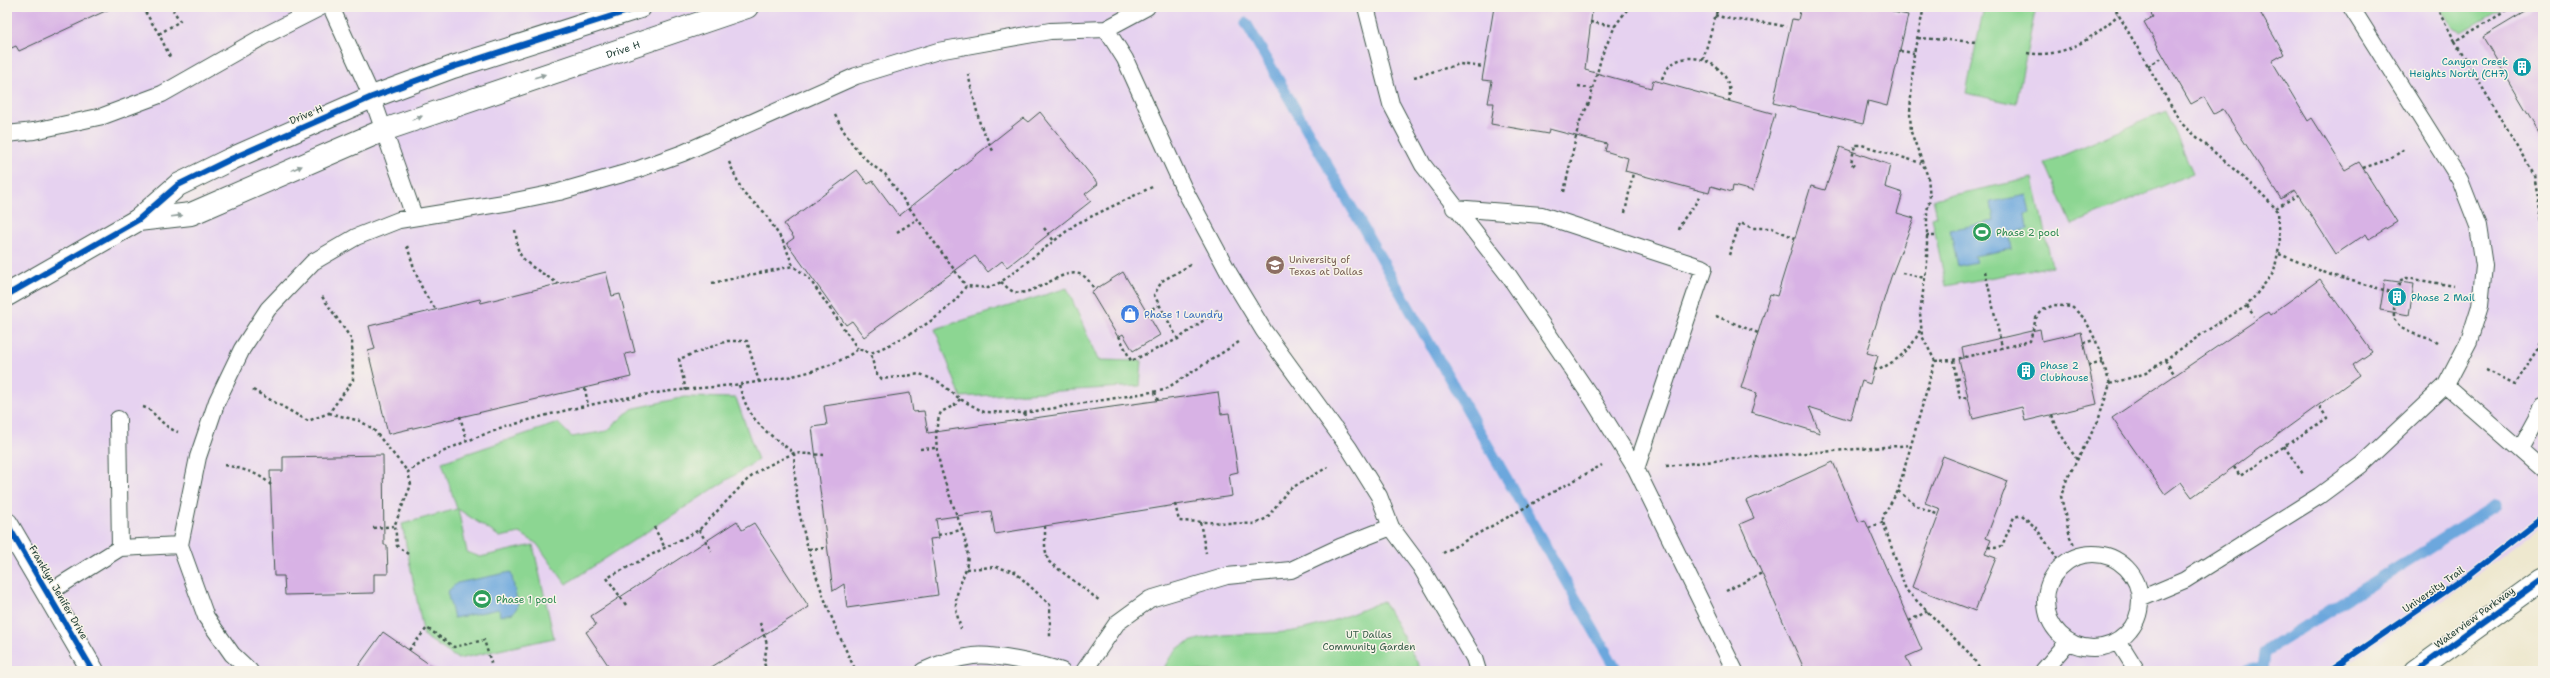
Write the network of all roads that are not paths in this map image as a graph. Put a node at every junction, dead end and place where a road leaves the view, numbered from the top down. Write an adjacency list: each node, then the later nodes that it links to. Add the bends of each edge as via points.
1 (321, 7): 11 (lane, via 162,94 103,116 34,131)
2 (331, 7): 9 (lane)
3 (640, 7): 9 (street, Drive H, via 453,67)
4 (747, 7): 10 (street, Drive H, one-way to 4)
5 (1147, 7): 8 (lane)
6 (1366, 7): 12 (lane, via 1391,104 1423,165)
7 (2351, 7): 16 (lane, via 2460,180 2478,226 2484,266 2478,313)
8 (1106, 30): 13 (lane, via 1050,31 938,51 856,76 683,153 636,170 559,192); 23 (lane, via 1125,59 1178,176 1242,294 1262,328 1353,454 1379,496)
9 (372, 97): 10 (lane); 14 (street, Drive H, via 231,159 178,186)
10 (384, 130): 13 (lane); 14 (street, Drive H, one-way to 10, via 191,214)
11 (7, 134)
12 (1454, 208): 20 (lane, via 1509,276 1593,400); 20 (lane, via 1542,215 1704,268)
13 (406, 218): 24 (lane, via 356,237 313,262 268,309 242,348 217,401 198,457)
14 (138, 220): 15 (street, Drive H)
15 (7, 295)
16 (2446, 385): 19 (lane); 28 (lane, via 2361,465 2319,496 2185,580)
17 (2543, 407): 19 (lane)
18 (118, 419): 25 (lane)
19 (2520, 449): 21 (lane)
20 (1636, 469): 37 (lane)
21 (2543, 470)
22 (7, 524): 27 (street, Franklyn Jenifer Drive)
23 (1390, 527): 35 (lane, via 1291,570 1227,576 1150,599 1121,620); 36 (lane, via 1420,566 1474,658)
24 (180, 545): 25 (lane); 32 (lane, via 206,617 232,654)
25 (120, 548): 27 (lane)
26 (2543, 580): 40 (street, Waterview Parkway)
27 (48, 594): 31 (street, Franklyn Jenifer Drive)
28 (2140, 598): 29 (lane, via 2138,584 2131,572 2120,562 2107,556 2079,555 2062,565 2052,576 2046,590 2045,605 2049,620); 30 (lane, via 2136,623)
29 (2068, 642): 30 (lane, via 2094,649); 38 (lane)
30 (2119, 642): 39 (lane)
31 (93, 671)
32 (250, 671)
33 (923, 671): 34 (lane, via 938,664 974,655 1042,665)
34 (1062, 671)
35 (1084, 671)
36 (1478, 671)
37 (1735, 671)
38 (2043, 671)
39 (2137, 671)
40 (2416, 671)

